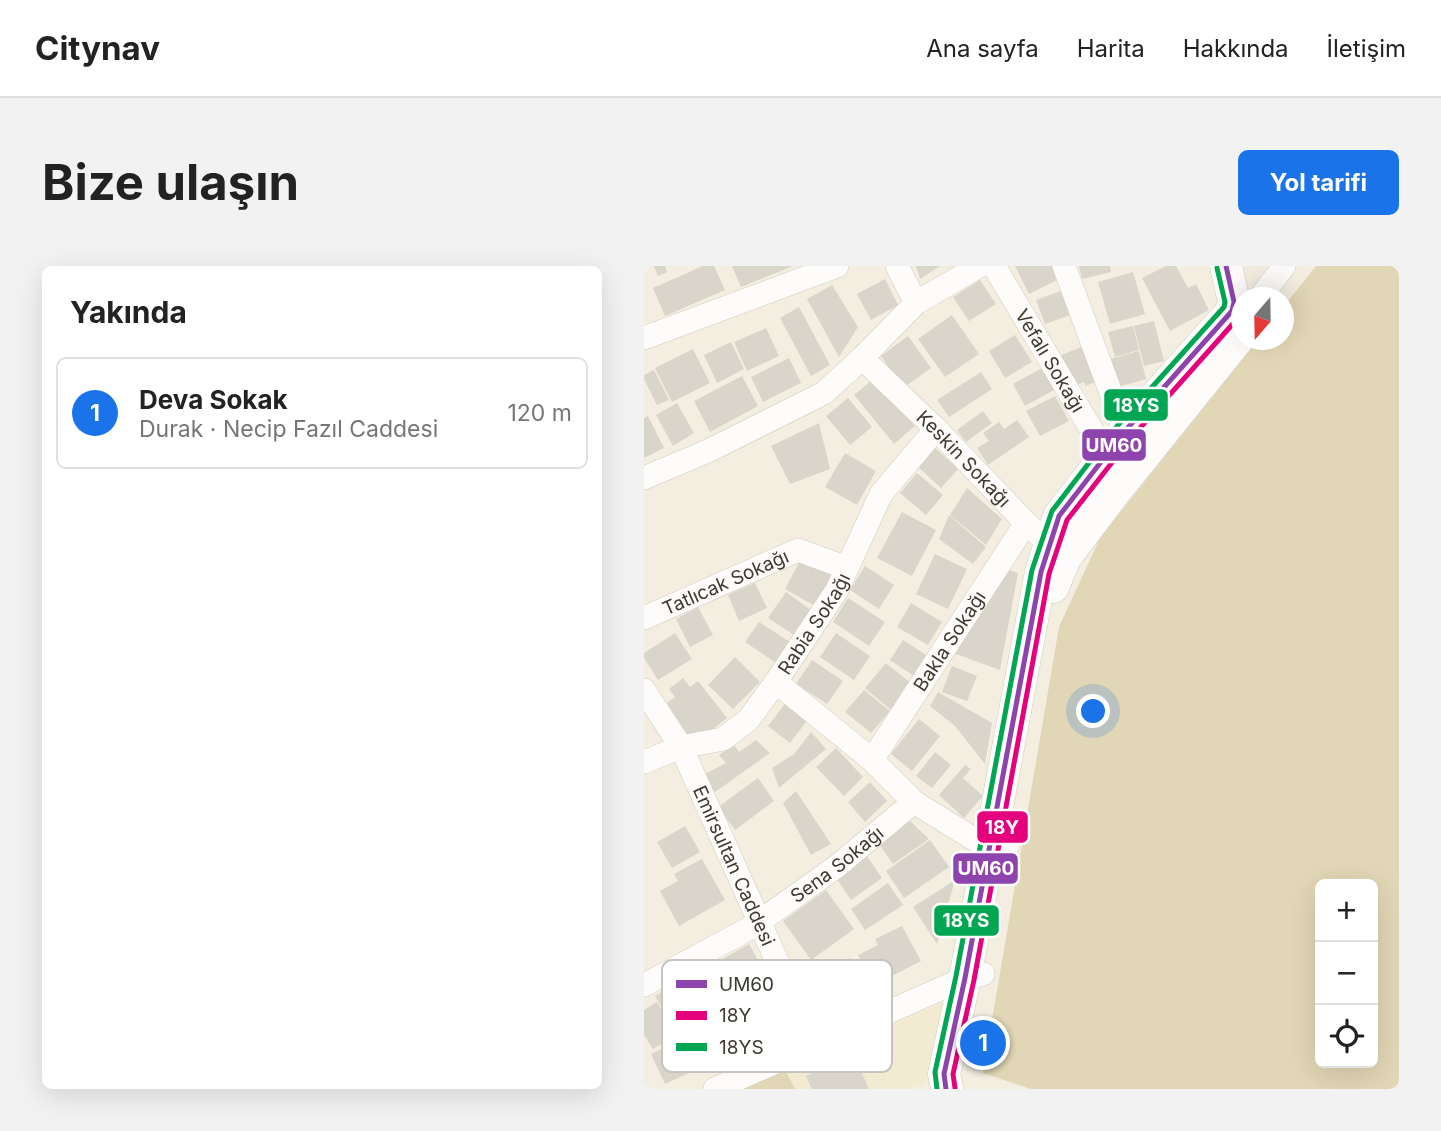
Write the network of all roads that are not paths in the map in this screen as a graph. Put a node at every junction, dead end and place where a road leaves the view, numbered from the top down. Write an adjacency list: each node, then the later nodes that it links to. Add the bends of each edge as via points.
1 (838, 266): 14 (street)
2 (897, 266): 12 (street)
3 (979, 266): 12 (street)
4 (995, 266): 18 (street, Vefalı Sokağı)
5 (1064, 266): 18 (street)
6 (1226, 266): 9 (street)
7 (1247, 266): 10 (street)
8 (1284, 266): 11 (street)
9 (1239, 287)
10 (1247, 287)
11 (1261, 287)
12 (916, 303): 16 (street)
13 (1231, 312): 18 (street)
14 (644, 338)
15 (1231, 346): 21 (street)
16 (862, 358): 17 (street, Keskin Sokağı); 19 (street, via 824,393)
17 (936, 429): 20 (street, Keskin Sokağı); 22 (street, Rabia Sokağı, via 881,494)
18 (1115, 443): 21 (street, via 1059,516)
19 (644, 478)
20 (1026, 523): 21 (street, Keskin Sokağı); 27 (street, Bakla Sokağı)
21 (1057, 552): 30 (street)
22 (846, 568): 23 (street, Tatlıcak Sokağı, via 798,550); 24 (street, Rabia Sokağı, via 837,590)
23 (644, 618)
24 (776, 682): 26 (street, Rabia Sokağı, via 748,720 723,739); 27 (street)
25 (644, 690): 26 (street, Emirsultan Caddesi)
26 (681, 747): 28 (street, Rabia Sokağı); 31 (street, Emirsultan Caddesi)
27 (872, 760): 29 (street)
28 (644, 762)
29 (915, 802): 30 (street, via 977,841); 31 (street, Sena Sokağı)
30 (999, 845): 35 (street)
31 (760, 921): 32 (street, Sena Sokağı); 33 (street, Emirsultan Caddesi)
32 (689, 960)
33 (777, 960)
34 (662, 975): 36 (street, Sena Sokağı)
35 (974, 976): 37 (street); 40 (street, via 959,1072)
36 (644, 985)
37 (892, 1012)
38 (755, 1072): 39 (street)
39 (715, 1089)
40 (947, 1089)

